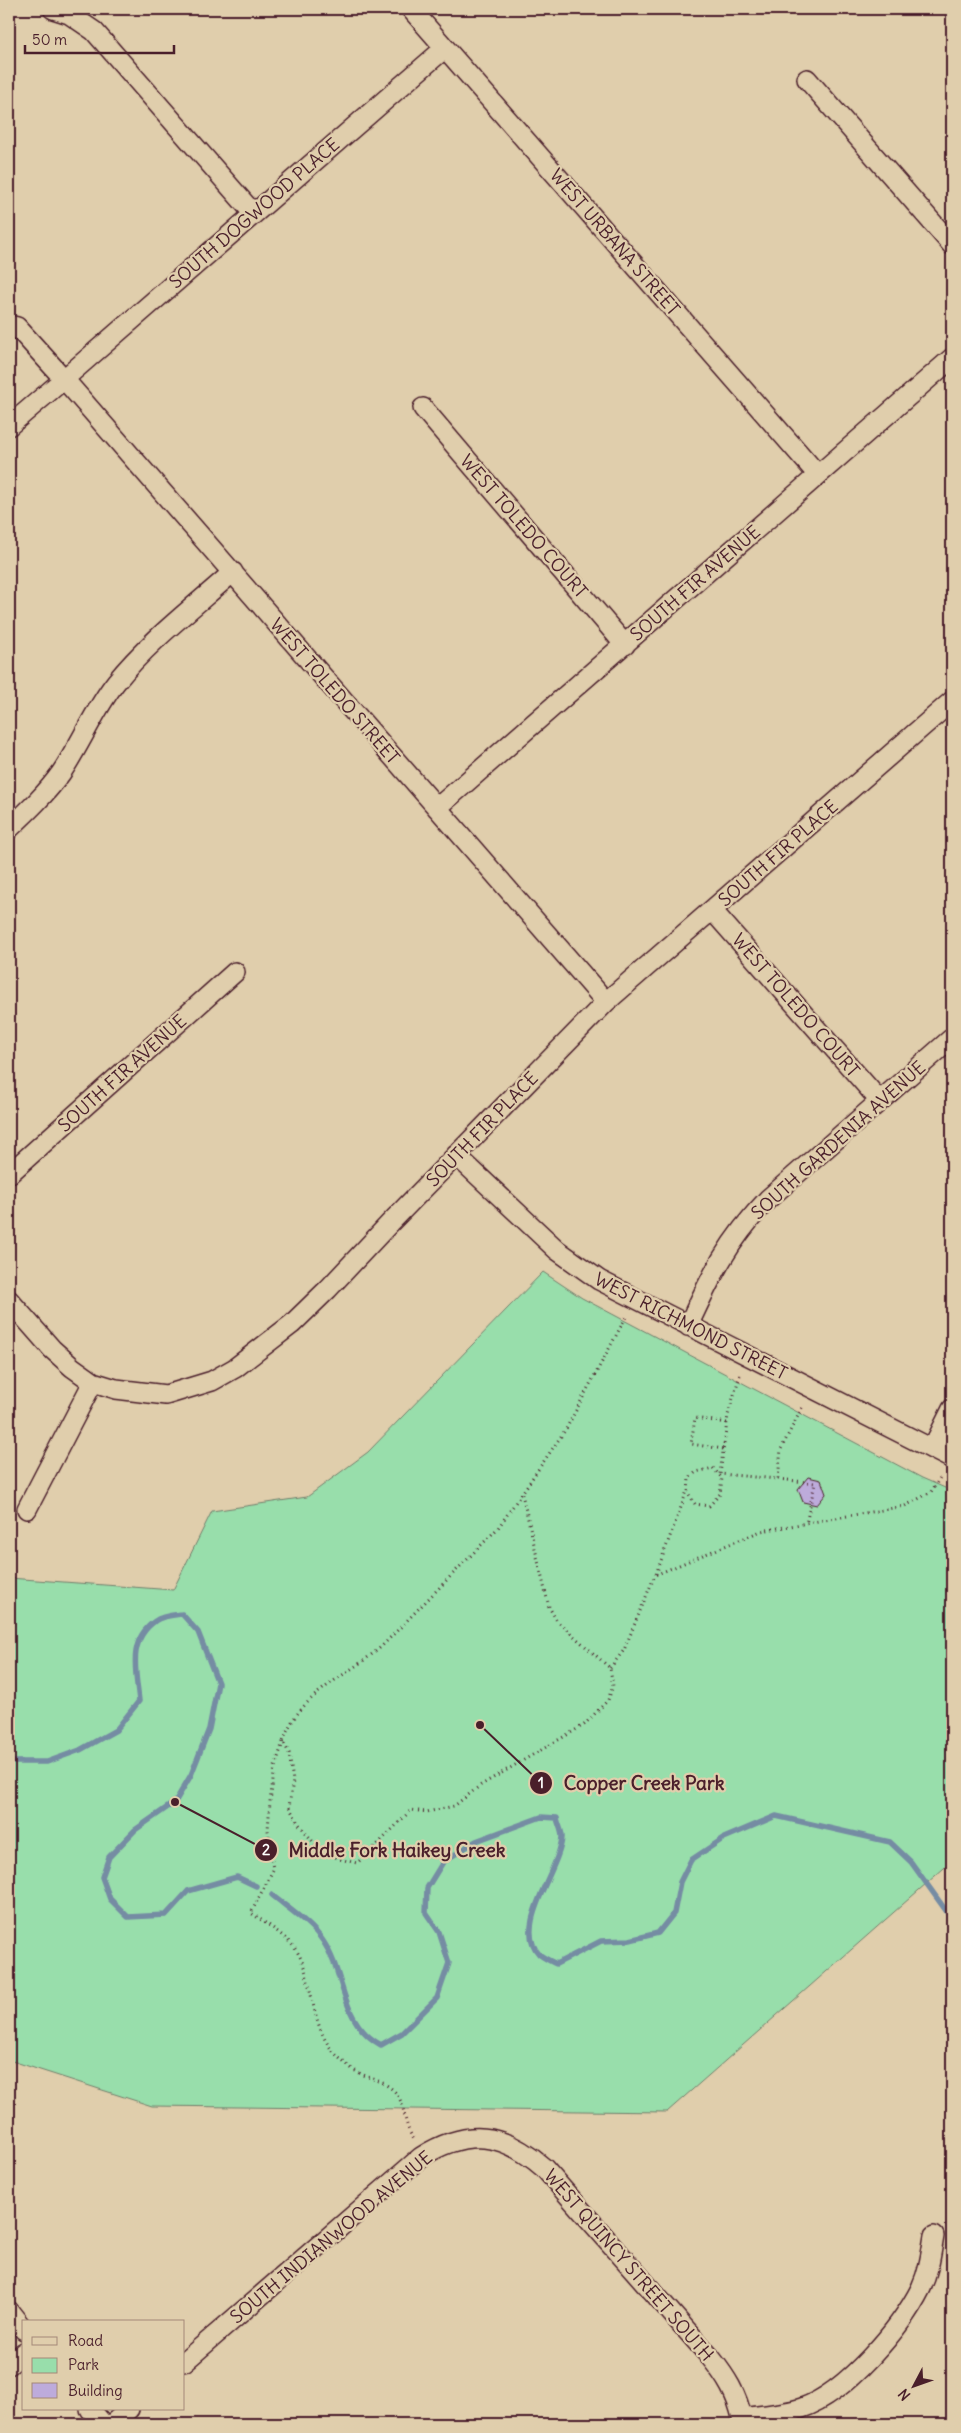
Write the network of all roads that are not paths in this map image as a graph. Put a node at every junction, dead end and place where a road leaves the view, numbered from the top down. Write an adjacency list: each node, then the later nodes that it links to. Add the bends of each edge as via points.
1 (53, 9): 5 (street, via 69,14 94,32)
2 (411, 9): 3 (street, WEST URBANA STREET)
3 (446, 48): 5 (street, SOUTH DOGWOOD PLACE); 12 (street, WEST URBANA STREET)
4 (807, 79): 6 (street)
5 (253, 213): 9 (street, SOUTH DOGWOOD PLACE)
6 (952, 245)
7 (9, 325): 9 (street, via 17,327)
8 (952, 358): 12 (street, SOUTH FIR AVENUE)
9 (64, 380): 11 (street, SOUTH DOGWOOD PLACE); 13 (street, WEST TOLEDO STREET)
10 (423, 408): 14 (street, WEST TOLEDO COURT)
11 (9, 426)
12 (818, 475): 14 (street, SOUTH FIR AVENUE)
13 (233, 572): 16 (street, WEST TOLEDO STREET); 17 (street, via 116,681 62,772)
14 (625, 644): 16 (street, SOUTH FIR AVENUE)
15 (952, 701): 18 (street, SOUTH FIR PLACE)
16 (436, 808): 20 (street, WEST TOLEDO STREET)
17 (9, 828)
18 (712, 910): 20 (street, SOUTH FIR PLACE); 22 (street, WEST TOLEDO COURT)
19 (235, 972): 24 (street, SOUTH FIR AVENUE)
20 (606, 1002): 23 (street, SOUTH FIR PLACE)
21 (952, 1038): 22 (street, SOUTH GARDENIA AVENUE)
22 (880, 1101): 26 (street, SOUTH GARDENIA AVENUE, via 768,1199 746,1224 717,1266)
23 (456, 1155): 26 (street, WEST RICHMOND STREET, via 577,1267); 27 (street, SOUTH FIR PLACE, via 304,1313 235,1368 212,1381 166,1395 123,1390)
24 (9, 1174)
25 (9, 1300): 27 (street, via 52,1349)
26 (688, 1326): 29 (street, WEST RICHMOND STREET)
27 (93, 1382): 31 (street)
28 (952, 1409): 29 (street)
29 (932, 1449): 30 (street, WEST RICHMOND STREET)
30 (952, 1459)
31 (27, 1509)
32 (489, 2138): 37 (street, SOUTH INDIANWOOD AVENUE, via 459,2139 441,2144 421,2157); 41 (street, WEST QUINCY STREET SOUTH, via 528,2153 544,2168 711,2358 738,2399)
33 (934, 2236): 41 (street, via 928,2269 920,2289 886,2339 865,2363 821,2399 802,2408)
34 (9, 2311): 35 (street)
35 (22, 2327)
36 (22, 2354): 38 (street)
37 (185, 2361)
38 (9, 2366)
39 (91, 2410): 42 (street)
40 (128, 2410): 43 (street)
41 (742, 2421)
42 (103, 2424)
43 (112, 2424)

